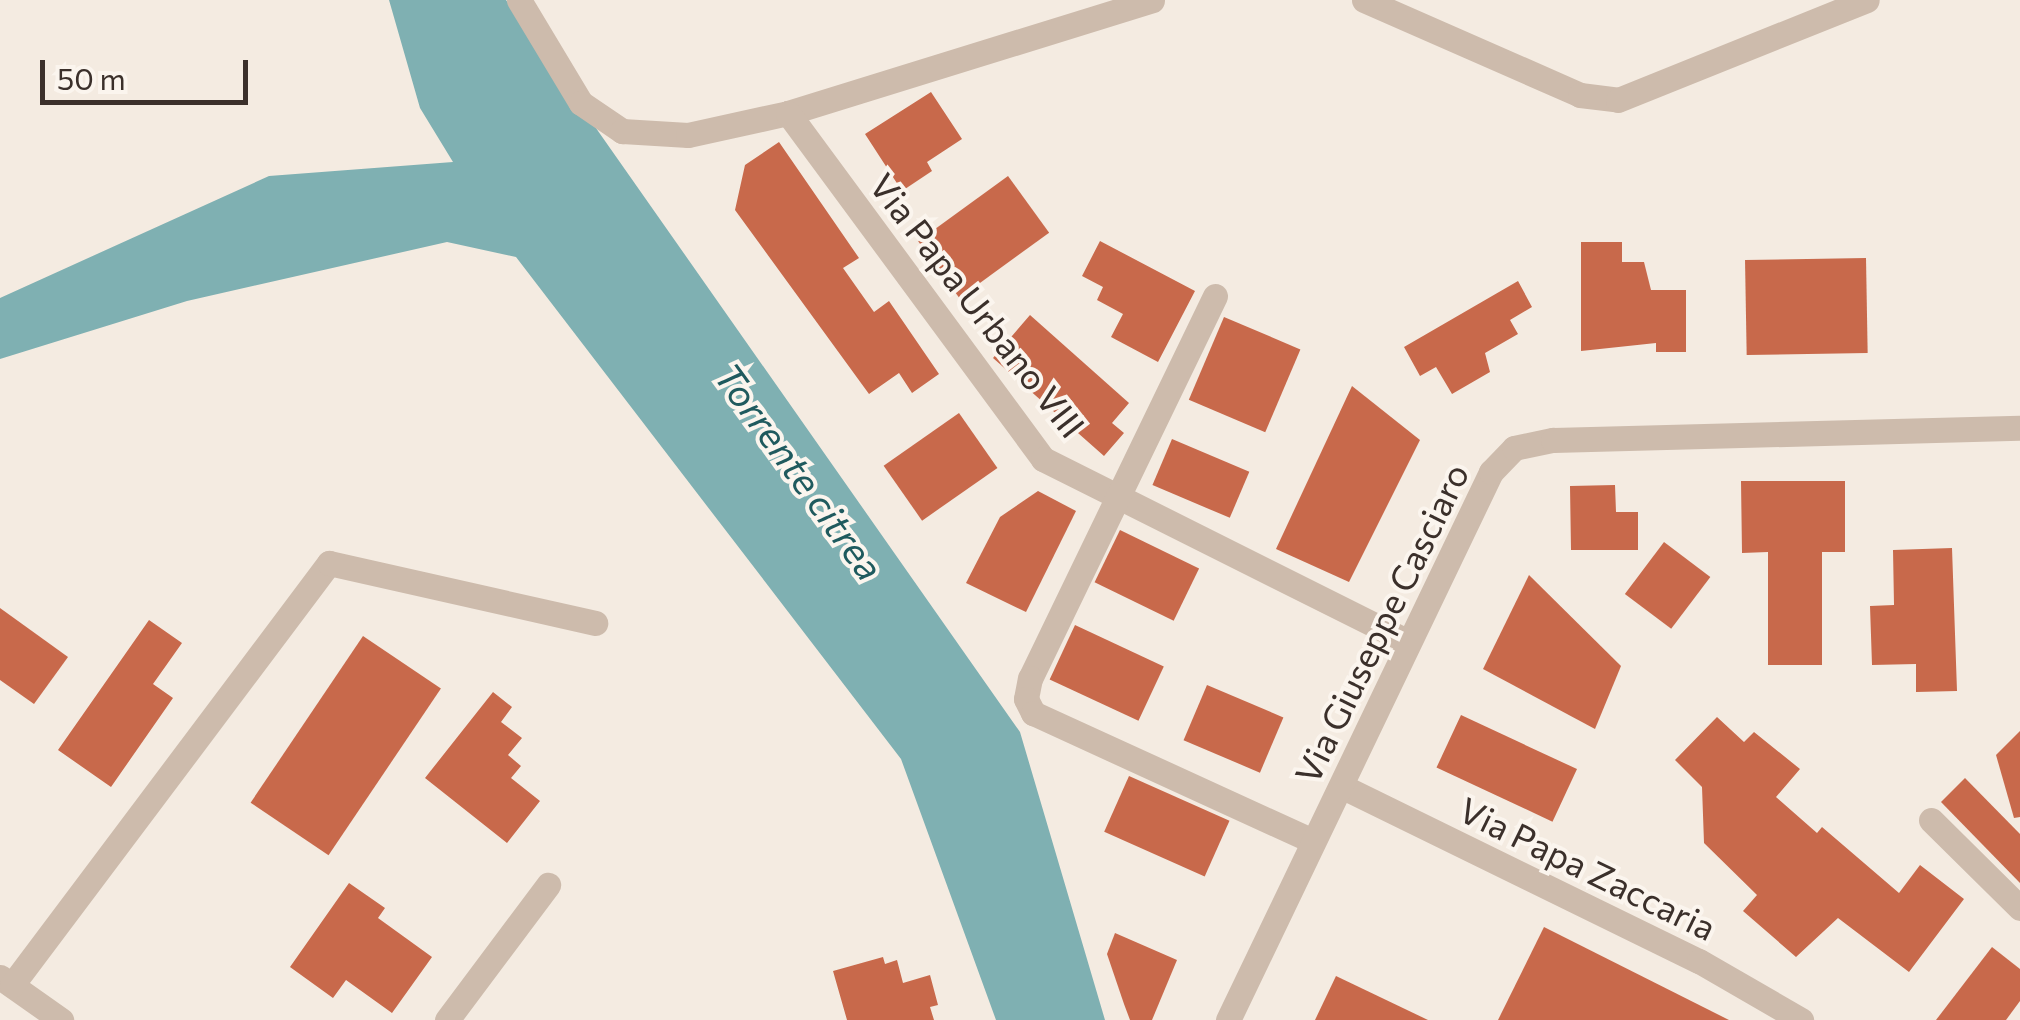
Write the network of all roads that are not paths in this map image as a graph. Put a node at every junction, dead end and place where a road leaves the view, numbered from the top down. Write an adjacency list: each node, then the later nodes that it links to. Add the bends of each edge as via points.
1 (519, 0): 6 (street, via 581,102 622,130 688,134)
2 (1152, 0): 5 (street)
3 (1364, 0): 4 (street, via 1580,95 1618,100)
4 (1867, 0)
5 (1107, 6): 6 (street)
6 (788, 113): 9 (street, Via Papa Urbano VIII, via 1043,459)
7 (1215, 296): 9 (street)
8 (2020, 428): 11 (street, Via Giuseppe Casciaro, via 1553,440 1514,448 1491,472)
9 (1116, 498): 11 (street, Via Papa Urbano VIII); 14 (street, via 1030,678 1026,700 1033,713)
10 (596, 624): 17 (street, via 329,563)
11 (1408, 642): 12 (street, Via Giuseppe Casciaro)
12 (1341, 786): 14 (street, Via Giuseppe Casciaro); 21 (street, Via Papa Zaccaria, via 1699,961)
13 (1931, 820): 16 (street)
14 (1313, 842): 20 (street, Via Giuseppe Casciaro)
15 (548, 885): 19 (street)
16 (2020, 908)
17 (6, 981): 18 (street)
18 (61, 1020)
19 (447, 1020)
20 (1228, 1020)
21 (1801, 1020)

